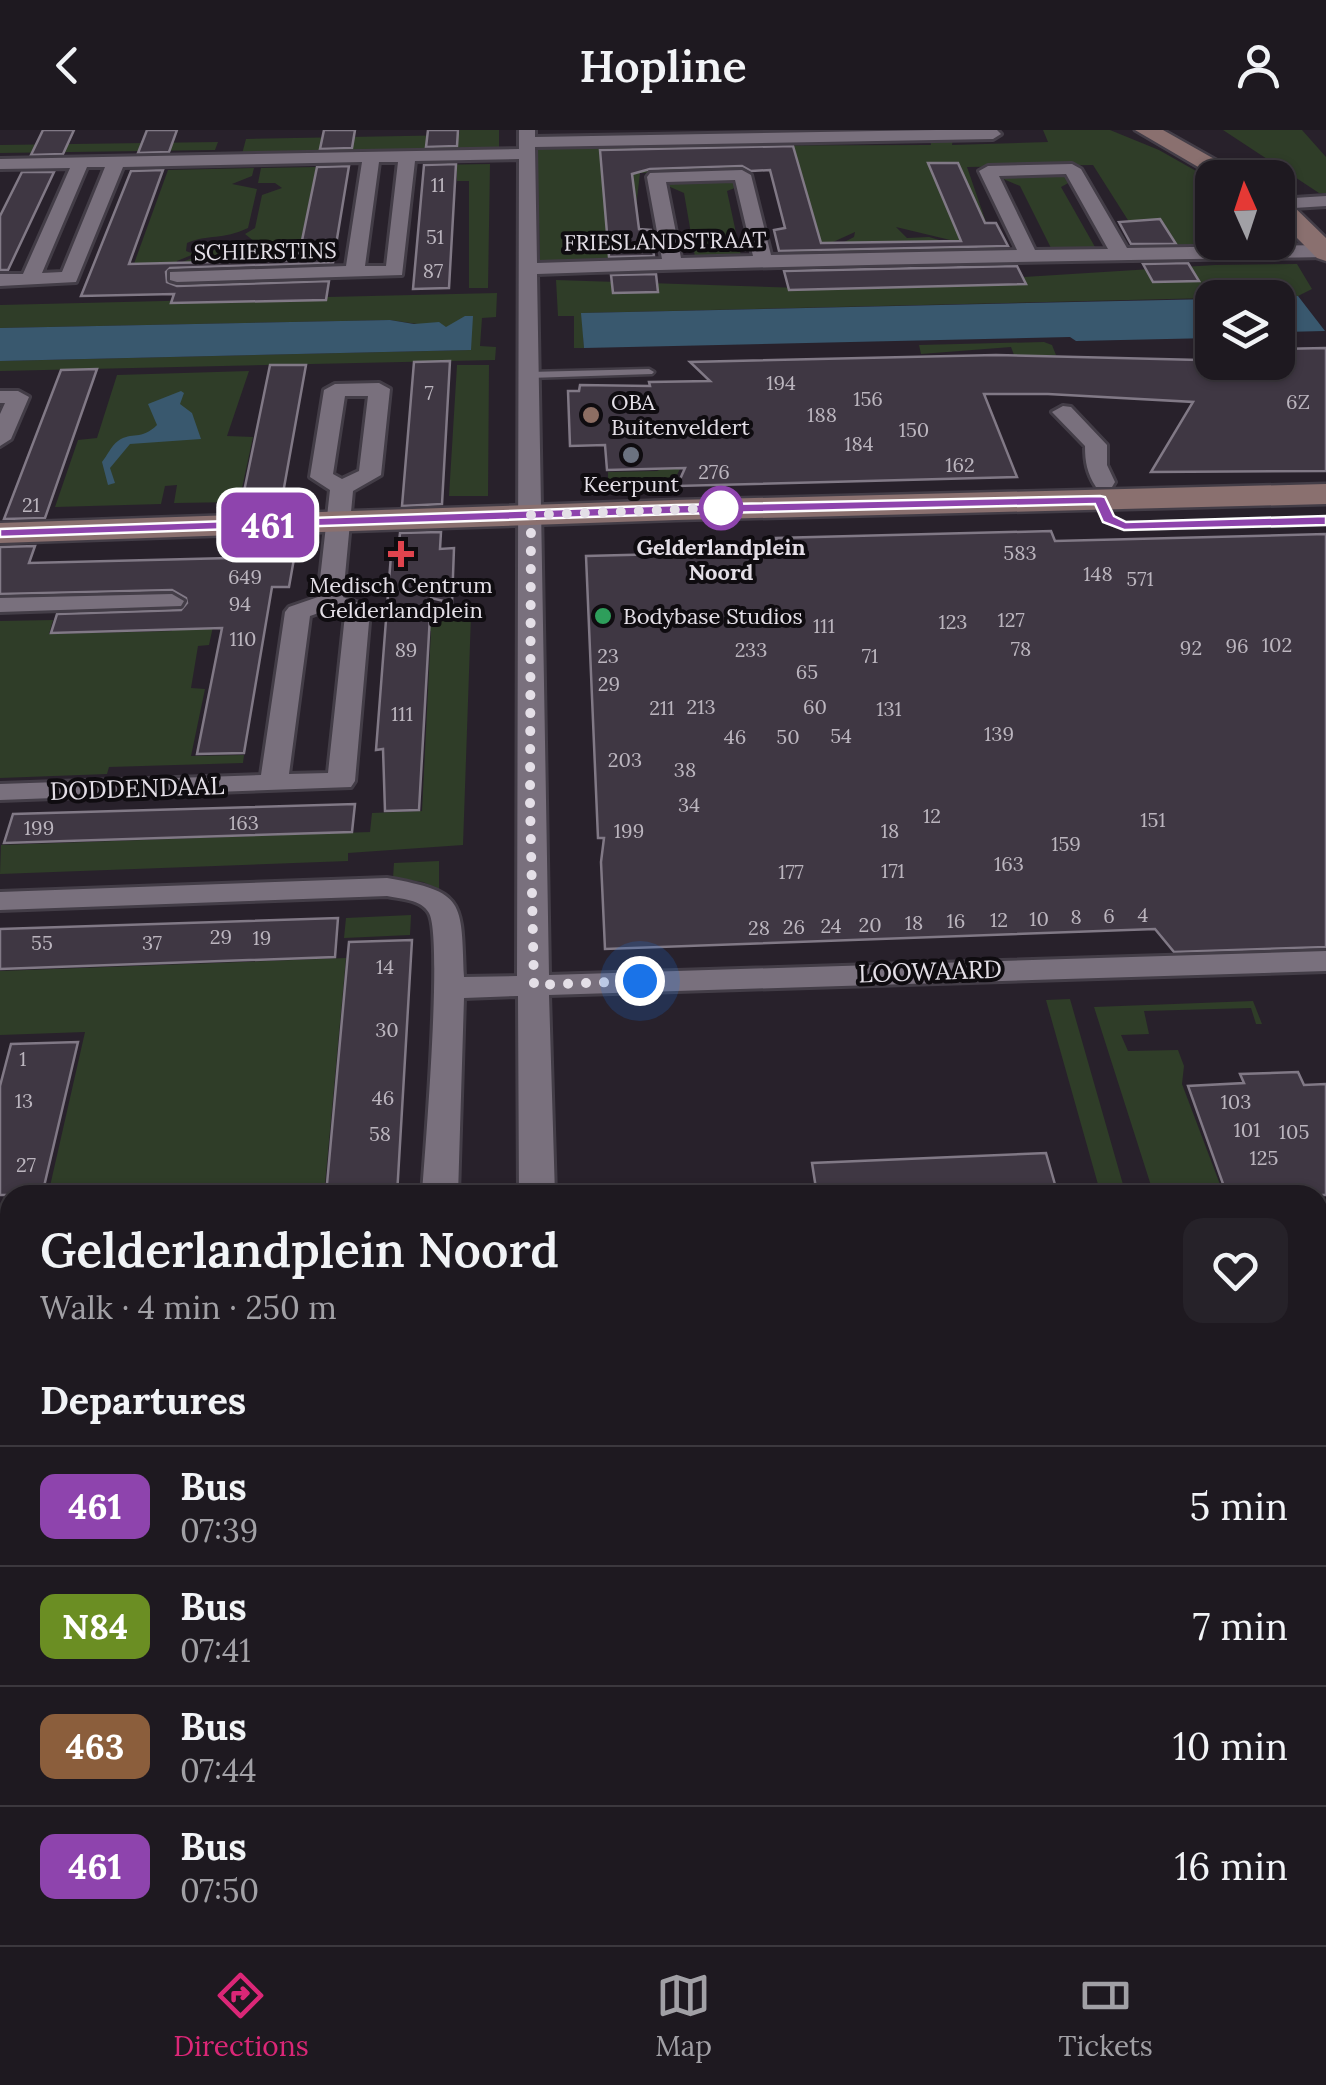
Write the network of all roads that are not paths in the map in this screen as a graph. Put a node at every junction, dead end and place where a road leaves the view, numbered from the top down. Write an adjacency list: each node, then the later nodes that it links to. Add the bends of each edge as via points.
1 (1146, 130): 7 (street)
2 (1181, 130): 8 (street)
3 (993, 134): 4 (street)
4 (527, 142): 5 (street); 19 (street)
5 (407, 156): 6 (street); 20 (street, SCHIERSTINS, via 396,272)
6 (371, 157): 10 (street); 20 (street, SCHIERSTINS)
7 (1214, 160)
8 (1225, 160)
9 (80, 162): 10 (street); 11 (street); 22 (street)
10 (116, 162): 22 (street, via 69,278)
11 (0, 164)
12 (1296, 203): 13 (street); 14 (street)
13 (1326, 224)
14 (1325, 252): 15 (street, FRIESLANDSTRAAT)
15 (1122, 256): 16 (street, FRIESLANDSTRAAT); 16 (street, via 1072,170 988,171)
16 (1030, 258): 17 (street, FRIESLANDSTRAAT, via 936,269)
17 (764, 264): 18 (street, FRIESLANDSTRAAT); 18 (street, via 742,176 656,177)
18 (672, 266): 19 (street, FRIESLANDSTRAAT)
19 (528, 269): 25 (street)
20 (355, 272): 21 (street, SCHIERSTINS)
21 (177, 276)
22 (30, 279): 23 (street)
23 (0, 280)
24 (649, 372): 25 (lane)
25 (528, 375): 32 (street)
26 (0, 397): 28 (street, via 18,396)
27 (1063, 412): 30 (street, via 1096,445)
28 (0, 439)
29 (342, 486): 34 (street)
30 (1102, 491): 31 (street); 32 (street); 33 (lane, via 1108,519 1124,526)
31 (1326, 494)
32 (531, 515): 34 (street); 43 (street)
33 (1326, 521)
34 (338, 522): 35 (street); 37 (street)
35 (0, 533)
36 (172, 600): 38 (street)
37 (330, 601): 39 (street, via 298,612); 39 (street, DODDENDAAL, via 358,611 341,782)
38 (0, 605)
39 (274, 784): 40 (street, DODDENDAAL)
40 (0, 792)
41 (0, 901): 44 (street, via 387,887 425,894 441,905 447,921)
42 (1326, 961): 43 (street, LOOWAARD)
43 (534, 985): 44 (street, LOOWAARD); 46 (street)
44 (449, 988): 45 (street)
45 (440, 1185)
46 (536, 1185)

